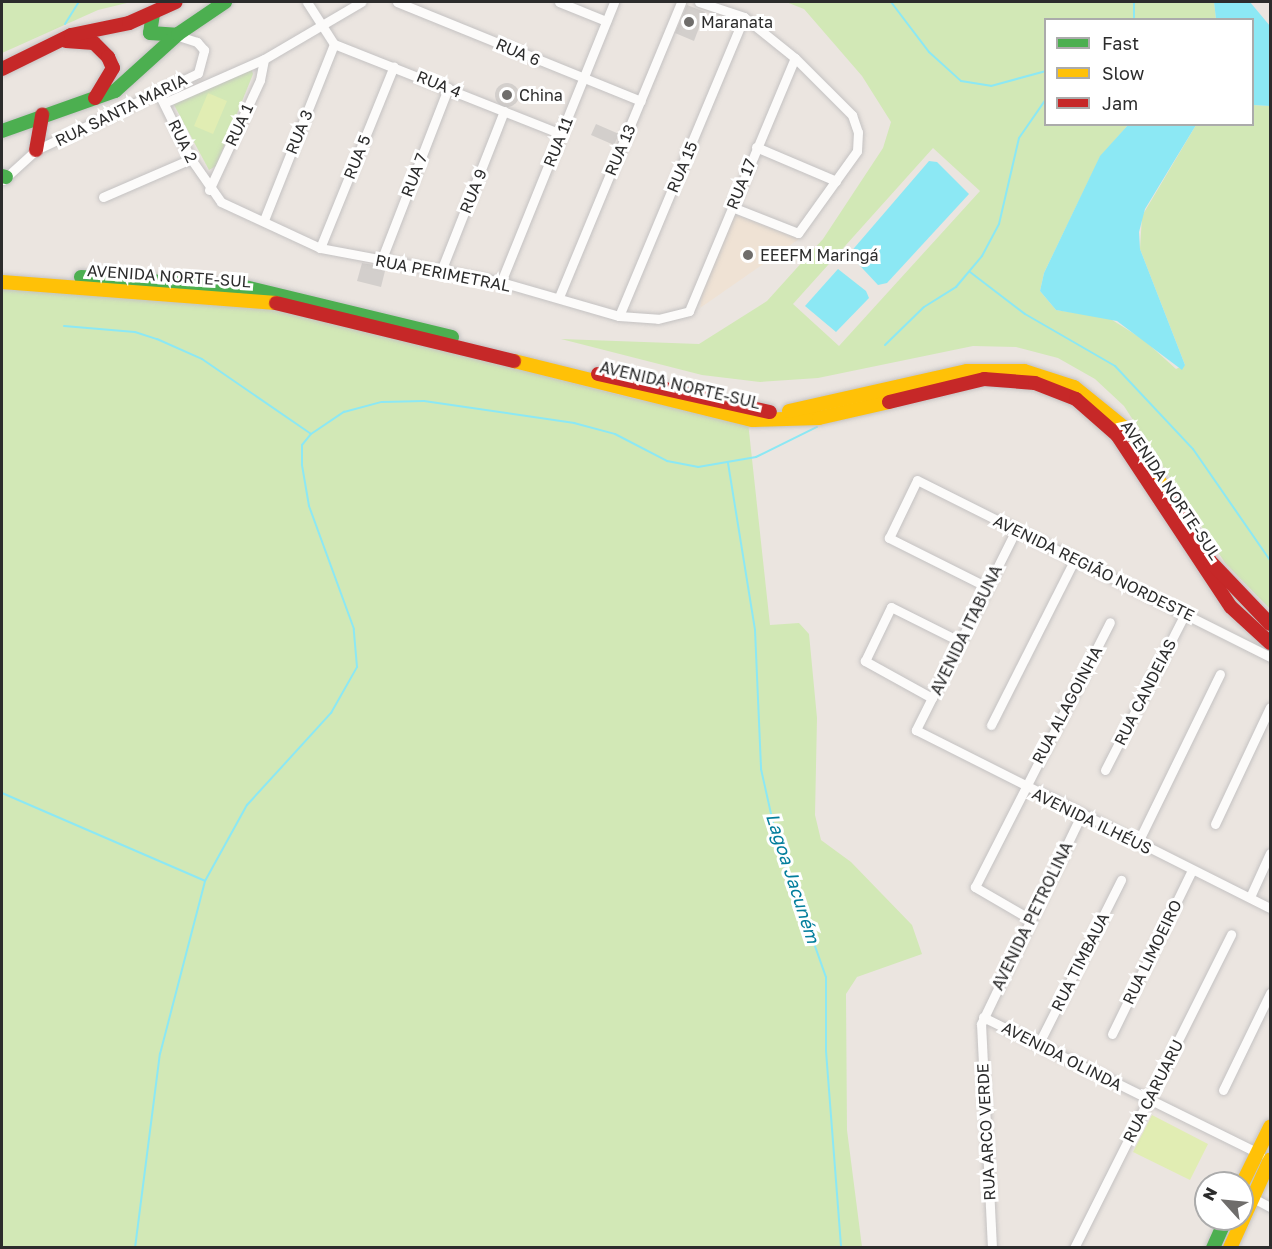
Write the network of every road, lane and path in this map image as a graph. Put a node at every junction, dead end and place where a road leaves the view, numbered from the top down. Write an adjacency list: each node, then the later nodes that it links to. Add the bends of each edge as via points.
1 (176, 2): 10 (main road)
2 (225, 2): 14 (main road)
3 (307, 2): 13 (street)
4 (362, 2): 13 (street)
5 (397, 2): 21 (street, RUA 6)
6 (559, 2): 12 (street)
7 (614, 2): 12 (street, RUA 11)
8 (681, 2): 24 (street, RUA 13)
9 (699, 2): 11 (street)
10 (153, 14): 14 (main road, via 148,24 150,33); 15 (main road)
11 (744, 17): 17 (street); 48 (street, RUA 15)
12 (606, 21): 21 (street, RUA 11)
13 (324, 28): 16 (street); 18 (street)
14 (176, 35): 23 (street, RUA SANTA MARIA, via 196,42 204,50 204,62 198,73); 25 (main road, via 134,78)
15 (58, 40): 20 (main road); 25 (main road, via 94,43 108,57 112,68 108,82)
16 (334, 44): 19 (street, RUA 4); 39 (street, RUA 3)
17 (795, 58): 31 (street, RUA 17); 35 (street, via 852,115 858,132 857,151)
18 (264, 59): 26 (street); 36 (street, RUA 1, via 260,80)
19 (394, 66): 22 (street, RUA 4); 40 (street, RUA 5)
20 (2, 69)
21 (583, 79): 24 (street, RUA 6); 30 (street, RUA 11)
22 (448, 88): 27 (street, RUA 4); 41 (street, RUA 7)
23 (158, 92): 26 (street, RUA 2); 32 (street, RUA SANTA MARIA)
24 (640, 101): 46 (street, RUA 13)
25 (91, 102): 28 (main road)
26 (164, 103): 33 (street, RUA 2)
27 (504, 111): 30 (street, RUA 4); 42 (street, RUA 9)
28 (42, 115): 29 (main road); 32 (main road, via 34,141)
29 (4, 131)
30 (561, 134): 45 (street, RUA 11)
31 (756, 147): 35 (street); 38 (street, RUA 17)
32 (36, 150): 34 (street, RUA SANTA MARIA)
33 (191, 159): 36 (street, RUA 2); 37 (street)
34 (3, 178)
35 (836, 181): 38 (street, via 798,233)
36 (209, 190): 39 (street, RUA PERIMETRAL, via 221,202)
37 (103, 197)
38 (732, 207): 47 (street, RUA 17)
39 (264, 220): 40 (street, RUA PERIMETRAL)
40 (320, 248): 41 (street, RUA PERIMETRAL)
41 (381, 261): 42 (street, RUA PERIMETRAL)
42 (441, 271): 45 (street, RUA PERIMETRAL)
43 (2, 274): 54 (main road, AVENIDA NORTE-SUL, via 245,287 760,411 821,406 967,371 1041,374 1090,396 1126,429 1215,567)
44 (2, 282): 56 (main road, AVENIDA NORTE-SUL, via 260,299 753,420 819,418 984,379 1035,383 1076,399 1117,435 1231,607)
45 (501, 282): 46 (street, RUA PERIMETRAL)
46 (558, 297): 48 (street, RUA PERIMETRAL)
47 (688, 311): 48 (street, RUA PERIMETRAL, via 658,319)
48 (619, 316)
49 (1016, 530): 50 (street, AVENIDA REGIÃO NORDESTE); 51 (street, AVENIDA ITABUNA); 51 (street, AVENIDA REGIÃO NORDESTE, via 916,480 889,538)
50 (1075, 558): 52 (street, AVENIDA REGIÃO NORDESTE); 61 (street)
51 (987, 587): 55 (street, AVENIDA ITABUNA)
52 (1185, 614): 57 (street, AVENIDA REGIÃO NORDESTE); 63 (street, RUA CANDEIAS)
53 (1110, 622): 64 (street, RUA ALAGOINHA)
54 (1270, 624)
55 (959, 640): 59 (street, AVENIDA ITABUNA); 59 (street, via 891,608 865,661)
56 (1270, 643)
57 (1270, 657)
58 (1220, 674): 67 (street)
59 (932, 698): 62 (street, AVENIDA ITABUNA)
60 (1270, 707): 66 (street)
61 (991, 725)
62 (916, 730): 64 (street, AVENIDA ILHÉUS)
63 (1105, 770)
64 (1023, 787): 65 (street, AVENIDA ILHÉUS); 73 (street, RUA ALAGOINHA, via 975,887)
65 (1081, 815): 67 (street, AVENIDA ILHÉUS); 73 (street, AVENIDA PETROLINA)
66 (1215, 824)
67 (1138, 842): 69 (street, AVENIDA ILHÉUS)
68 (1270, 853): 71 (street)
69 (1192, 870): 71 (street, AVENIDA ILHÉUS); 77 (street, RUA LIMOEIRO)
70 (1121, 880): 78 (street, RUA TIMBAUA)
71 (1250, 897): 72 (street, AVENIDA ILHÉUS)
72 (1270, 908)
73 (1030, 919): 76 (street, AVENIDA PETROLINA)
74 (1231, 934): 80 (street, RUA CARUARU)
75 (1270, 993): 79 (street)
76 (983, 1017): 78 (street, AVENIDA OLINDA); 90 (street, RUA ARCO VERDE)
77 (1112, 1034)
78 (1038, 1045): 80 (street, AVENIDA OLINDA)
79 (1223, 1090)
80 (1149, 1100): 82 (street, AVENIDA OLINDA); 91 (street, RUA CARUARU)
81 (1270, 1126): 82 (main road)
82 (1257, 1152): 83 (street, AVENIDA OLINDA); 84 (main road)
83 (1270, 1160): 85 (main road)
84 (1248, 1171)
85 (1254, 1196)
86 (1254, 1199): 87 (street)
87 (1270, 1207)
88 (1221, 1231): 92 (main road)
89 (1238, 1231): 93 (main road)
90 (992, 1248)
91 (1074, 1248)
92 (1213, 1248)
93 (1230, 1248)

